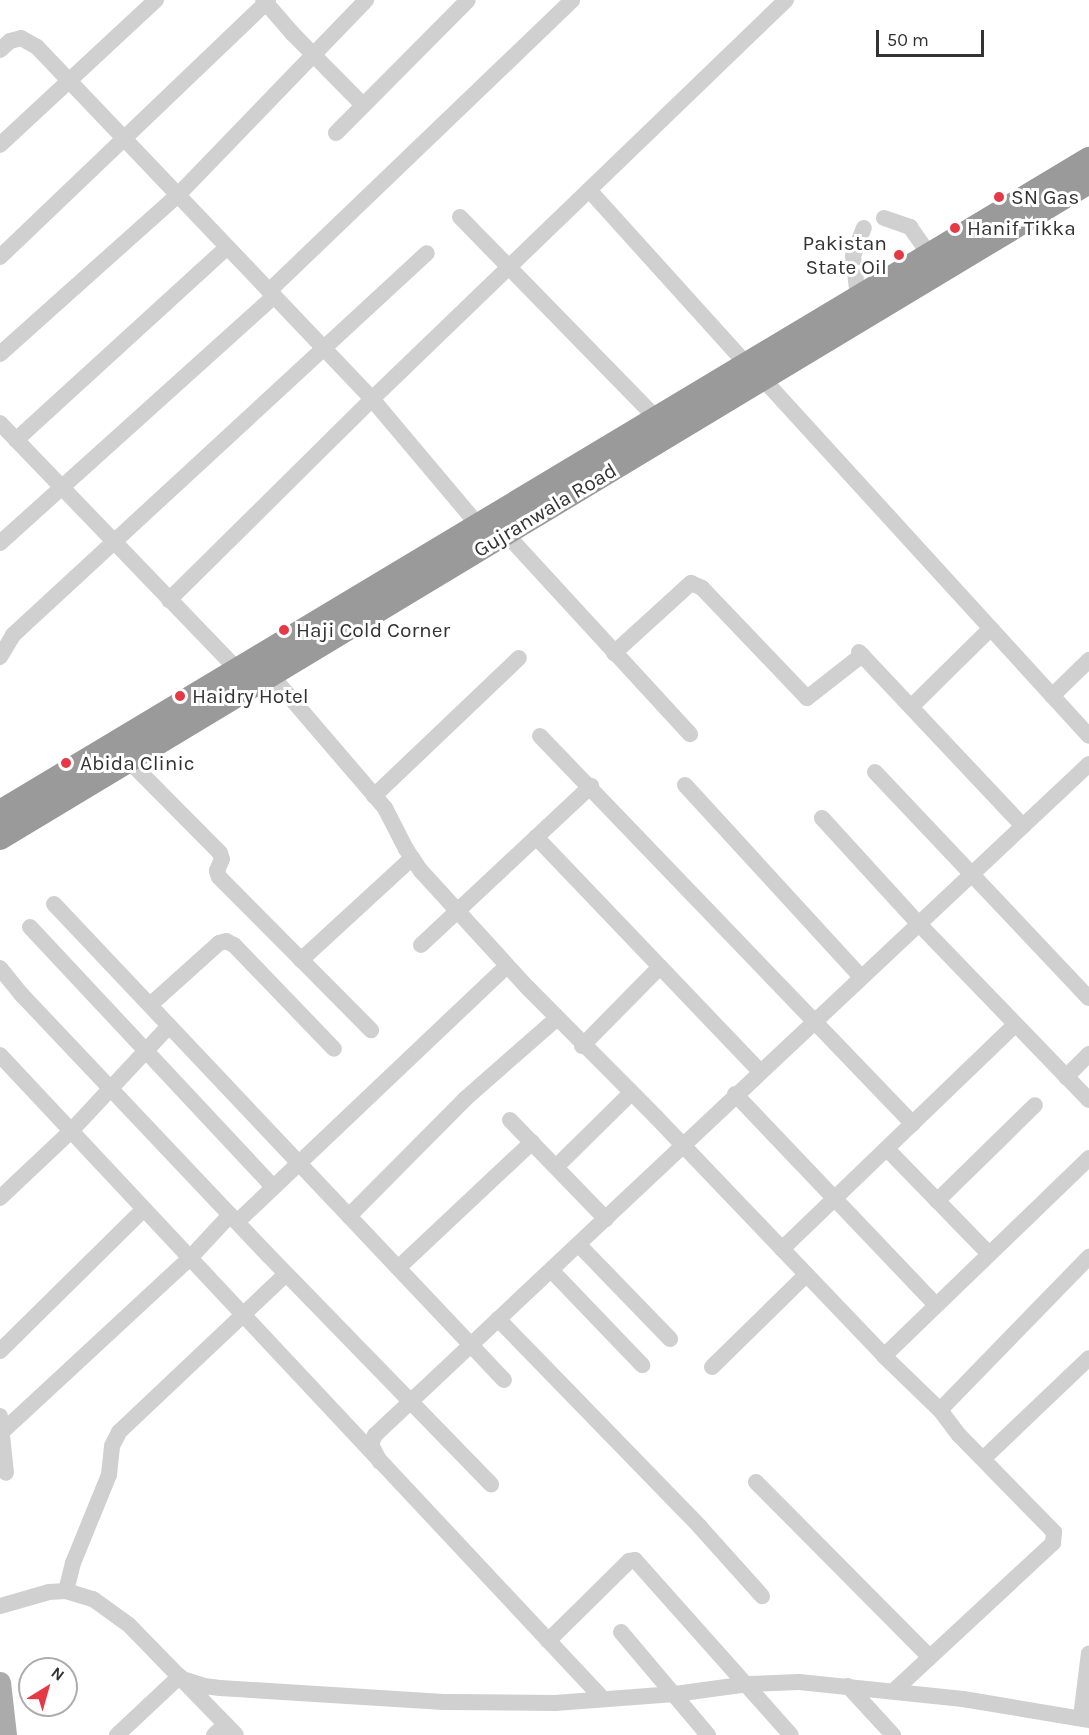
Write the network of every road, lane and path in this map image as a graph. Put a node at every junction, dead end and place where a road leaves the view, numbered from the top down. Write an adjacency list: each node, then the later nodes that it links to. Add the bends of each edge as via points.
1 (156, 0): 9 (street)
2 (366, 0): 8 (street)
3 (468, 0): 10 (street)
4 (572, 0): 26 (street)
5 (786, 0): 16 (street)
6 (266, 1): 8 (street); 12 (street)
7 (0, 50): 9 (street, via 15,39 26,39)
8 (313, 52): 10 (street); 17 (street)
9 (70, 82): 12 (street); 13 (street)
10 (362, 104): 11 (street)
11 (336, 133)
12 (125, 140): 17 (street); 23 (street)
13 (0, 145)
14 (1089, 159): 24 (highway, Gujranwala Road)
15 (1089, 182): 24 (highway, Gujranwala Road)
16 (590, 191): 25 (street); 30 (street)
17 (178, 195): 21 (street); 29 (street)
18 (460, 217): 25 (street)
19 (884, 218): 24 (street, via 910,227)
20 (864, 228): 27 (street, via 853,256)
21 (227, 247): 26 (street); 34 (street)
22 (427, 253): 28 (street)
23 (0, 257)
24 (934, 264): 27 (highway, Gujranwala Road); 30 (highway, Gujranwala Road)
25 (511, 268): 31 (street); 32 (street)
26 (272, 294): 28 (street); 35 (street)
27 (858, 297): 30 (highway, Gujranwala Road)
28 (323, 347): 31 (street); 38 (street)
29 (0, 354)
30 (755, 372): 32 (highway, Gujranwala Road); 37 (highway, Gujranwala Road); 41 (street)
31 (372, 399): 36 (street); 40 (street)
32 (657, 419): 36 (highway, Gujranwala Road)
33 (0, 423): 34 (street)
34 (16, 440): 35 (street)
35 (63, 487): 38 (street); 39 (street)
36 (479, 526): 46 (highway, Gujranwala Road)
37 (506, 534): 42 (street); 47 (highway, Gujranwala Road)
38 (113, 542): 40 (street); 43 (street, via 13,635)
39 (0, 543)
40 (169, 600): 46 (street)
41 (991, 628): 48 (street); 49 (street)
42 (614, 653): 49 (street, via 691,584 702,588 805,697 810,698 860,654); 50 (street)
43 (0, 657)
44 (519, 658): 58 (street)
45 (1089, 660): 48 (street)
46 (238, 670): 59 (highway, Gujranwala Road)
47 (271, 675): 53 (highway, Gujranwala Road); 58 (street)
48 (1052, 696): 52 (street)
49 (911, 707): 61 (street)
50 (690, 734)
51 (540, 736): 56 (street)
52 (1089, 736)
53 (129, 761): 63 (highway, Gujranwala Road); 71 (street, via 220,853 219,877)
54 (1089, 764): 61 (street)
55 (875, 772): 65 (street)
56 (591, 786): 62 (street); 80 (street)
57 (685, 786): 75 (street)
58 (374, 796): 64 (street, via 385,808)
59 (0, 812)
60 (822, 818): 68 (street)
61 (1023, 826): 65 (street)
62 (536, 837): 67 (street); 73 (street)
63 (0, 838)
64 (412, 858): 67 (street); 71 (street)
65 (972, 873): 68 (street); 77 (street)
66 (54, 904): 78 (street)
67 (457, 911): 70 (street); 72 (street)
68 (918, 923): 75 (street); 81 (street)
69 (30, 927): 86 (street)
70 (421, 945)
71 (301, 960): 83 (street)
72 (507, 966): 79 (street); 103 (street)
73 (660, 967): 84 (street); 89 (street)
74 (0, 968): 76 (street)
75 (860, 976): 80 (street)
76 (6, 988): 91 (street)
77 (1089, 998)
78 (150, 1005): 82 (street); 85 (street, via 226,941)
79 (556, 1018): 84 (street); 110 (street, via 465,1099)
80 (814, 1020): 89 (street); 97 (street)
81 (1016, 1025): 90 (street); 97 (street)
82 (169, 1026): 86 (street); 103 (street)
83 (371, 1030)
84 (582, 1046): 92 (street)
85 (334, 1049)
86 (146, 1051): 91 (street); 105 (street)
87 (1089, 1054): 90 (street)
88 (0, 1055): 98 (street)
89 (760, 1071): 93 (street)
90 (1066, 1077): 94 (street)
91 (110, 1089): 98 (street); 111 (street)
92 (631, 1093): 100 (street); 104 (street)
93 (735, 1094): 100 (street); 107 (street)
94 (1089, 1100)
95 (1035, 1105): 108 (street)
96 (510, 1120): 99 (street)
97 (914, 1124): 101 (street)
98 (71, 1131): 106 (street); 109 (street)
99 (532, 1142): 104 (street); 118 (street)
100 (682, 1146): 112 (street); 114 (street)
101 (887, 1149): 107 (street); 108 (street)
102 (1089, 1158): 115 (street)
103 (298, 1162): 105 (street); 110 (street)
104 (555, 1167): 112 (street)
105 (273, 1187): 111 (street)
106 (0, 1198)
107 (835, 1199): 114 (street); 122 (street)
108 (937, 1200): 115 (street)
109 (144, 1209): 117 (street); 127 (street)
110 (349, 1216): 118 (street)
111 (234, 1219): 117 (street); 120 (street)
112 (606, 1219): 113 (street)
113 (579, 1245): 119 (street); 125 (street)
114 (782, 1249): 121 (street)
115 (989, 1254): 122 (street)
116 (1089, 1257): 134 (street)
117 (190, 1258): 123 (street); 135 (street)
118 (398, 1268): 126 (street)
119 (551, 1270): 124 (street); 130 (street)
120 (286, 1274): 123 (street); 133 (street)
121 (807, 1275): 128 (street); 131 (street)
122 (936, 1305): 128 (street)
123 (244, 1315): 137 (street); 141 (street, via 117,1436 109,1474 73,1563)
124 (498, 1319): 126 (street); 142 (street)
125 (670, 1339)
126 (471, 1345): 132 (street); 133 (street)
127 (0, 1352)
128 (884, 1356): 134 (street)
129 (1089, 1358): 136 (street)
130 (642, 1365)
131 (712, 1367)
132 (504, 1380)
133 (411, 1403): 137 (street, via 372,1438); 140 (street)
134 (940, 1410): 136 (street)
135 (1, 1424): 138 (street)
136 (983, 1459): 147 (street, via 1054,1532 1056,1540)
137 (380, 1462): 145 (street)
138 (6, 1473)
139 (756, 1482): 147 (street)
140 (491, 1484)
141 (66, 1591): 143 (street); 148 (street, via 93,1599 118,1615)
142 (762, 1596)
143 (0, 1606)
144 (621, 1632): 153 (street)
145 (548, 1641): 150 (street, via 629,1561 635,1560); 154 (street)
146 (1089, 1653): 155 (street)
147 (930, 1657): 152 (street)
148 (182, 1677): 154 (street, via 220,1688 444,1702 555,1703); 156 (street); 158 (street)
149 (0, 1682): 157 (main road)
150 (744, 1684): 151 (street, via 799,1682); 153 (street); 160 (street)
151 (848, 1686): 152 (street); 161 (street)
152 (894, 1691): 155 (street)
153 (675, 1694): 154 (street); 159 (street)
154 (603, 1699)
155 (1085, 1719)
156 (225, 1731)
157 (6, 1735)
158 (117, 1735)
159 (708, 1735)
160 (791, 1735)
161 (893, 1735)

